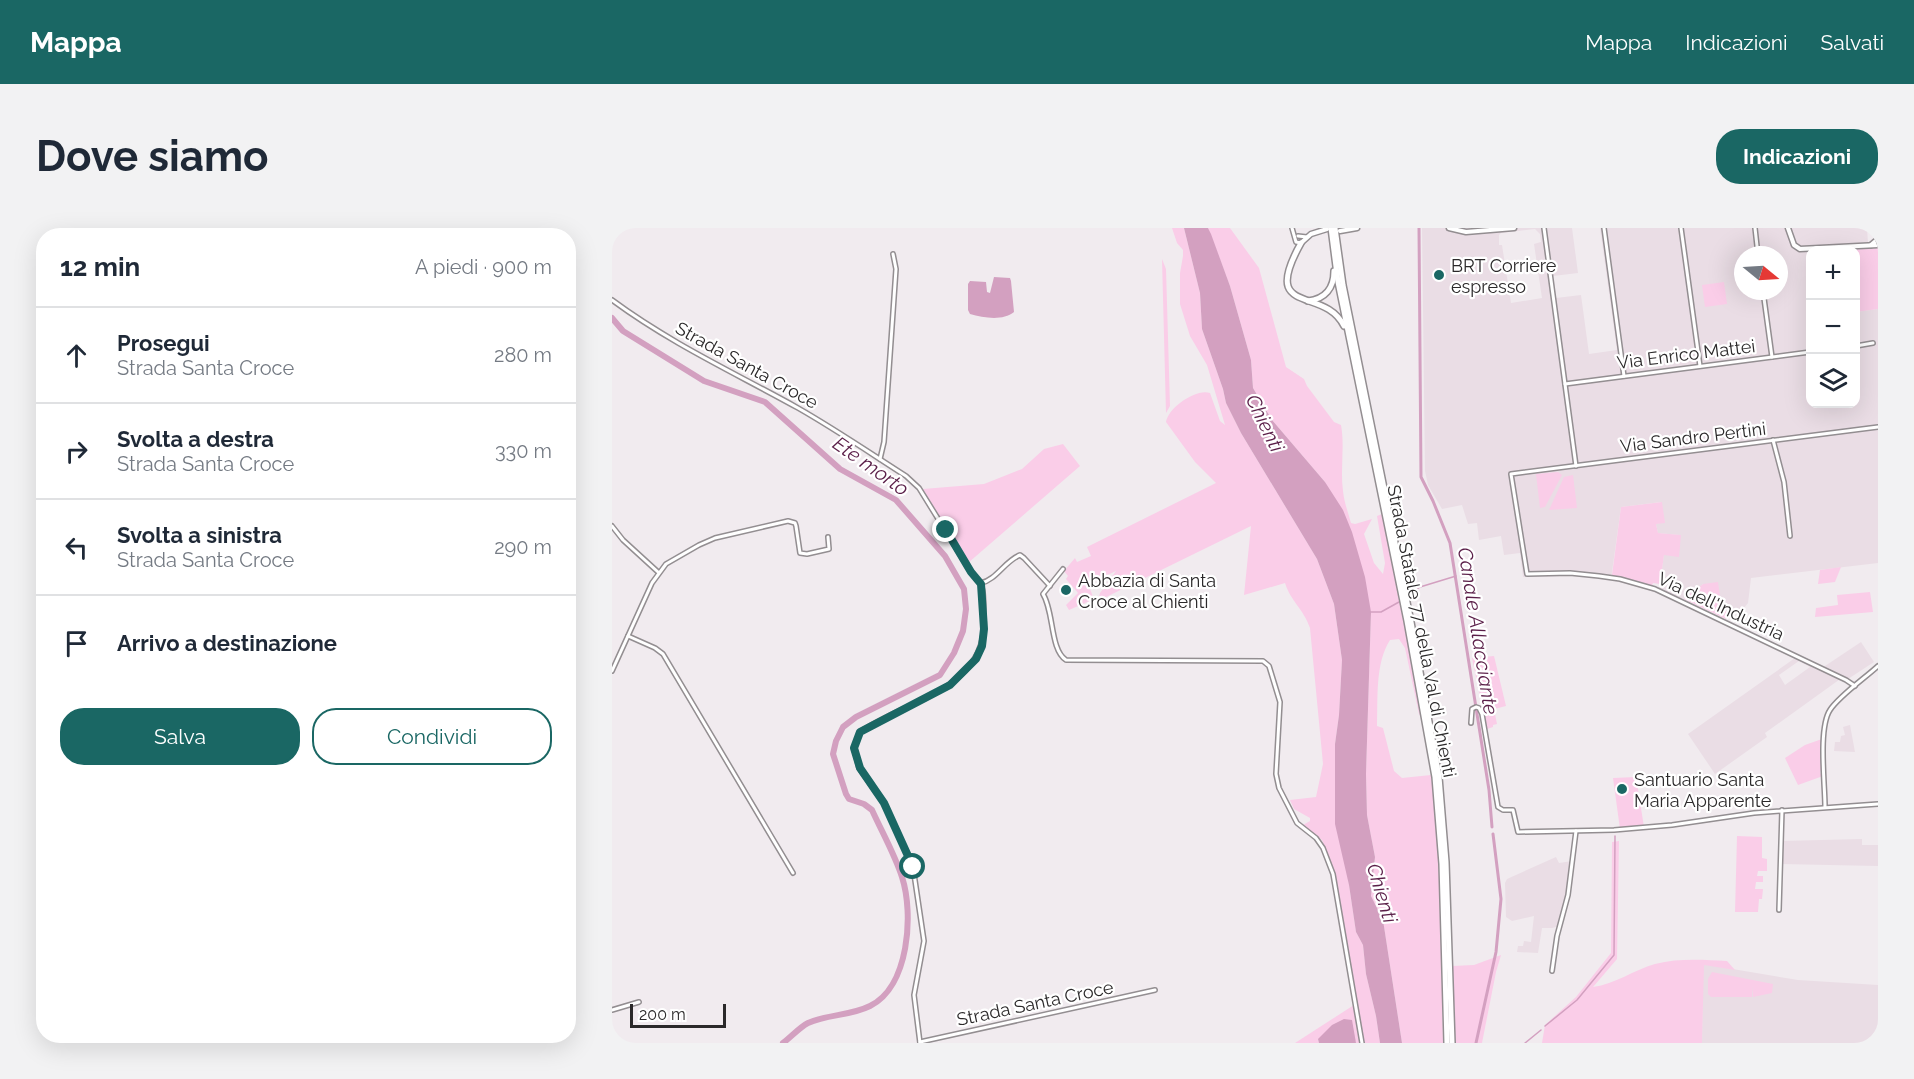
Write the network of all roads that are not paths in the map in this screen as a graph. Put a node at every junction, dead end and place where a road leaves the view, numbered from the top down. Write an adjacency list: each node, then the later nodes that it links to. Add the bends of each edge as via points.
1 (1292, 228): 13 (street)
2 (1357, 228): 11 (street)
3 (1449, 228): 4 (street, via 1466,232)
4 (1514, 228)
5 (1544, 228): 27 (street)
6 (1604, 228): 26 (street)
7 (1681, 228): 25 (street)
8 (1755, 228): 16 (street)
9 (1788, 228): 14 (street, via 1794,245 1800,249)
10 (1334, 229): 11 (street); 13 (street); 20 (highway, via 1332,286 1317,300); 28 (highway, Strada Statale 77 della Val di Chienti, via 1338,282); 34 (highway, Strada Statale 77 della Val di Chienti)
11 (1349, 229)
12 (1878, 239): 14 (street)
13 (1298, 240): 20 (highway, via 1287,282 1294,295)
14 (1870, 245): 15 (street)
15 (1878, 245)
16 (1757, 246)
17 (893, 254): 31 (street, via 896,269)
18 (612, 300): 31 (street, Strada Santa Croce, via 661,333 799,408)
19 (1764, 300): 24 (street)
20 (1306, 301): 28 (highway, via 1328,307 1341,320)
21 (1873, 344): 22 (street)
22 (1860, 346)
23 (1806, 353): 24 (street, Via Enrico Mattei)
24 (1772, 357): 25 (street, Via Enrico Mattei)
25 (1700, 366): 26 (street, Via Enrico Mattei)
26 (1624, 376): 27 (street, Via Enrico Mattei)
27 (1565, 384): 32 (street)
28 (1362, 400): 34 (highway, Strada Statale 77 della Val di Chienti)
29 (1878, 426): 30 (street, Via Sandro Pertini)
30 (1773, 440): 32 (street, Via Sandro Pertini); 36 (street, via 1784,482)
31 (880, 459): 40 (street, Strada Santa Croce, via 919,488)
32 (1575, 466): 33 (street, Via Sandro Pertini)
33 (1511, 474): 45 (street, Via dell'Industria, via 1527,574 1592,575 1655,589)
34 (1384, 496): 59 (highway, Strada Statale 77 della Val di Chienti, via 1429,729 1440,826)
35 (612, 526): 39 (street)
36 (1790, 536)
37 (828, 537): 39 (street, via 829,549 800,553 796,526 788,521 709,540)
38 (1063, 569): 41 (street)
39 (658, 572): 42 (street)
40 (981, 584): 41 (street, via 1020,555); 57 (street, Strada Santa Croce, via 984,629 976,659 950,685 860,732 854,748 860,768 884,803 913,867 924,941 914,995)
41 (1050, 586): 58 (street, via 1043,594 1048,601 1058,652 1065,660 1263,661 1269,666 1281,709 1277,781 1297,823 1323,848 1333,874)
42 (628, 636): 44 (street); 51 (street, via 663,654)
43 (1878, 666): 45 (street)
44 (612, 671)
45 (1855, 686): 48 (street, via 1833,706 1826,720 1822,753)
46 (1471, 723): 50 (street, via 1473,707 1479,708 1498,807 1513,810 1517,831)
47 (1878, 804): 48 (street)
48 (1825, 807): 49 (street)
49 (1782, 810): 50 (street, via 1672,825); 52 (street)
50 (1576, 830): 53 (street, via 1568,895)
51 (793, 873)
52 (1779, 910)
53 (1552, 971)
54 (1155, 990): 57 (street, Strada Santa Croce)
55 (639, 1002): 56 (street)
56 (612, 1010)
57 (920, 1042)
58 (1362, 1043)
59 (1450, 1043)

